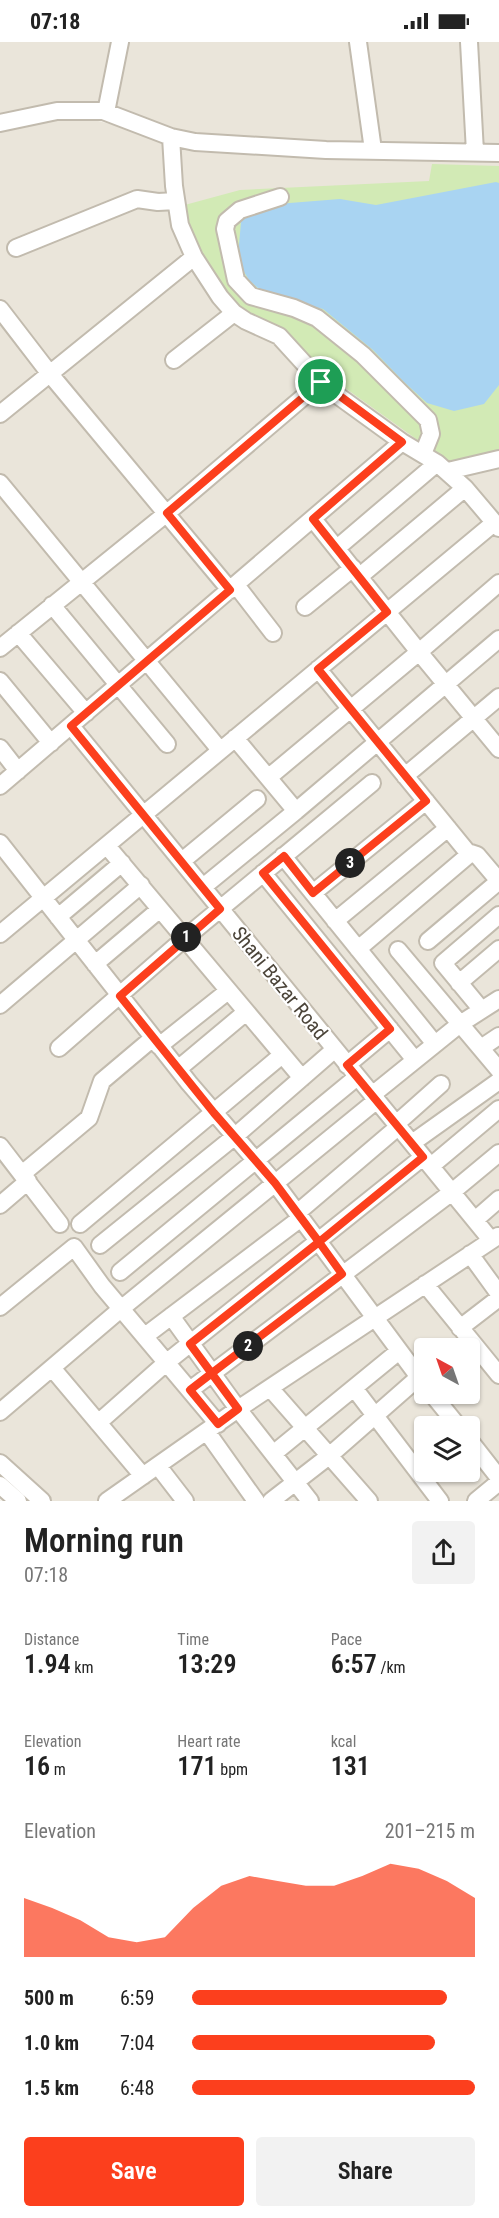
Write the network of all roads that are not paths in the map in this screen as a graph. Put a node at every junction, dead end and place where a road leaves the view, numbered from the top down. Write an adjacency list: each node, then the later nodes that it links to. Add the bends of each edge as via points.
1 (120, 42): 4 (street)
2 (358, 42): 7 (street)
3 (468, 42): 8 (street)
4 (106, 112): 5 (street, via 57,111); 6 (street)
5 (0, 123)
6 (171, 136): 7 (street, via 215,144); 11 (street)
7 (373, 150): 8 (street)
8 (475, 152): 9 (street)
9 (499, 153)
10 (280, 197): 22 (street, via 240,210 227,221 236,280 251,296 317,318 363,355 428,420)
11 (176, 201): 12 (street, via 137,198); 13 (street, via 180,225)
12 (16, 249)
13 (194, 257): 15 (street); 17 (street)
14 (0, 309): 17 (street)
15 (234, 313): 16 (street); 18 (street, via 279,336)
16 (174, 360)
17 (50, 374): 19 (street); 25 (street)
18 (321, 382): 20 (street); 25 (street)
19 (0, 414)
20 (402, 442): 22 (street); 26 (street)
21 (499, 459): 22 (street)
22 (436, 463): 24 (street); 28 (street)
23 (0, 483): 30 (street)
24 (465, 488): 27 (street); 29 (street)
25 (167, 513): 30 (street); 32 (street)
26 (313, 519): 28 (street); 32 (street)
27 (497, 526): 35 (street)
28 (337, 548): 29 (street)
29 (356, 572): 34 (street); 35 (street)
30 (81, 581): 33 (street); 41 (street)
31 (499, 583): 40 (street)
32 (233, 587): 37 (street); 41 (street)
33 (52, 605): 36 (street); 45 (street)
34 (304, 607)
35 (387, 612): 40 (street); 42 (street)
36 (18, 633): 39 (street); 48 (street)
37 (273, 633)
38 (499, 639): 44 (street)
39 (0, 648)
40 (419, 652): 44 (street); 47 (street)
41 (147, 661): 45 (street); 57 (street)
42 (318, 669): 47 (street); 51 (street)
43 (0, 681): 53 (street)
44 (446, 684): 49 (street); 52 (street)
45 (118, 685): 48 (street); 54 (street)
46 (499, 697): 49 (street)
47 (350, 709): 52 (street); 60 (street)
48 (86, 713): 50 (street)
49 (473, 719): 56 (street); 59 (street)
50 (71, 726): 53 (street); 66 (street, Shani Bazar Road)
51 (235, 738): 57 (street); 60 (street)
52 (378, 741): 59 (street); 65 (street)
53 (51, 743): 58 (street)
54 (167, 744)
55 (0, 748): 58 (street)
56 (499, 749)
57 (220, 750): 66 (street)
58 (18, 771): 62 (street)
59 (405, 776): 64 (street)
60 (269, 777): 65 (street)
61 (372, 783): 71 (street)
62 (0, 786)
63 (257, 799): 72 (street)
64 (426, 801): 67 (street); 78 (street)
65 (296, 811): 77 (street)
66 (143, 815): 69 (street); 72 (street, Shani Bazar Road)
67 (448, 828): 70 (street); 84 (street)
68 (0, 843): 79 (street)
69 (107, 846): 73 (street); 79 (street)
70 (469, 854): 75 (street, via 477,855); 89 (street)
71 (284, 856): 74 (street); 78 (street)
72 (182, 861): 77 (street, Shani Bazar Road)
73 (122, 863): 76 (street); 83 (street)
74 (263, 873): 81 (street); 101 (street)
75 (499, 881): 88 (street)
76 (141, 885): 80 (street); 87 (street)
77 (203, 887): 81 (street, Shani Bazar Road)
78 (313, 893): 84 (street)
79 (43, 898): 83 (street); 85 (street)
80 (160, 909): 86 (street); 92 (street)
81 (220, 909): 86 (street); 107 (street, Shani Bazar Road)
82 (499, 915): 93 (street, via 443,963)
83 (58, 917): 87 (street)
84 (335, 921): 89 (street)
85 (0, 934)
86 (185, 938): 94 (street); 95 (street)
87 (76, 940): 92 (street); 98 (street)
88 (428, 941)
89 (358, 949): 104 (street)
90 (499, 949): 93 (street)
91 (398, 950): 100 (street)
92 (95, 964): 95 (street)
93 (459, 983): 97 (street)
94 (228, 991): 99 (street); 103 (street)
95 (120, 996): 103 (street); 105 (street)
96 (499, 999): 97 (street)
97 (482, 1009): 100 (street)
98 (2, 1012)
99 (246, 1012): 108 (street); 110 (street)
100 (460, 1024): 104 (street); 106 (street)
101 (390, 1029): 109 (street); 112 (street)
102 (499, 1036): 106 (street)
103 (156, 1042): 110 (street); 126 (street, via 102,1082 88,1118)
104 (435, 1044): 109 (street)
105 (59, 1048)
106 (481, 1048): 111 (street)
107 (334, 1050): 112 (street, Shani Bazar Road); 113 (street)
108 (282, 1055): 113 (street); 118 (street)
109 (415, 1060): 116 (street)
110 (178, 1069): 118 (street)
111 (499, 1070)
112 (352, 1071): 116 (street, Shani Bazar Road); 124 (street)
113 (302, 1078): 120 (street)
114 (499, 1082): 121 (street)
115 (441, 1084): 119 (street)
116 (374, 1098): 119 (street, Shani Bazar Road); 127 (street)
117 (499, 1109): 125 (street)
118 (214, 1113): 120 (street); 134 (street)
119 (397, 1125): 121 (street, Shani Bazar Road); 131 (street)
120 (234, 1137): 124 (street); 137 (street)
121 (412, 1143): 125 (street, Shani Bazar Road)
122 (0, 1146): 126 (street)
123 (499, 1153): 128 (street)
124 (255, 1160): 127 (street); 139 (street)
125 (427, 1162): 128 (street, Shani Bazar Road); 136 (street)
126 (25, 1177): 130 (street); 133 (street)
127 (275, 1183): 131 (street); 144 (street)
128 (452, 1192): 132 (street, Shani Bazar Road); 140 (street)
129 (499, 1199): 132 (street)
130 (0, 1205)
131 (299, 1215): 136 (street); 145 (street)
132 (475, 1220): 135 (street, Shani Bazar Road)
133 (60, 1224)
134 (80, 1224)
135 (495, 1238): 138 (street)
136 (319, 1242): 140 (street); 149 (street)
137 (100, 1245)
138 (470, 1254): 141 (street); 142 (street)
139 (120, 1272)
140 (342, 1274): 146 (street); 154 (street)
141 (426, 1284): 146 (street); 147 (street)
142 (499, 1296): 147 (street)
143 (0, 1307): 144 (street, via 74,1247)
144 (122, 1308): 148 (street); 152 (street)
145 (171, 1316): 148 (street); 149 (street)
146 (374, 1318): 150 (street); 157 (street)
147 (460, 1328): 155 (street)
148 (145, 1336): 151 (street)
149 (190, 1344): 151 (street); 154 (street)
150 (399, 1351): 153 (street); 158 (street)
151 (167, 1362): 159 (street); 165 (street)
152 (52, 1368): 162 (street); 165 (street)
153 (414, 1370)
154 (212, 1373): 159 (street); 161 (street)
155 (499, 1375)
156 (414, 1386): 163 (street)
157 (270, 1388): 161 (street); 167 (street)
158 (354, 1388): 163 (street); 167 (street)
159 (190, 1390): 166 (street)
160 (440, 1404): 164 (street)
161 (238, 1409): 166 (street); 168 (street)
162 (0, 1412)
163 (374, 1415): 170 (street); 185 (street)
164 (450, 1416)
165 (99, 1423): 173 (street)
166 (213, 1428): 172 (street); 181 (street)
167 (304, 1428): 168 (street); 170 (street)
168 (273, 1454): 175 (street)
169 (480, 1454): 174 (street)
170 (329, 1456): 175 (street); 184 (street)
171 (0, 1463): 179 (street)
172 (158, 1466): 173 (street); 180 (street)
173 (143, 1476): 177 (street)
174 (499, 1480): 186 (street)
175 (296, 1483): 182 (street); 183 (street)
176 (0, 1485): 178 (street)
177 (118, 1498)
178 (18, 1501)
179 (42, 1501)
180 (185, 1501)
181 (256, 1501)
182 (271, 1501)
183 (310, 1501)
184 (369, 1501)
185 (440, 1501)
186 (476, 1501)

